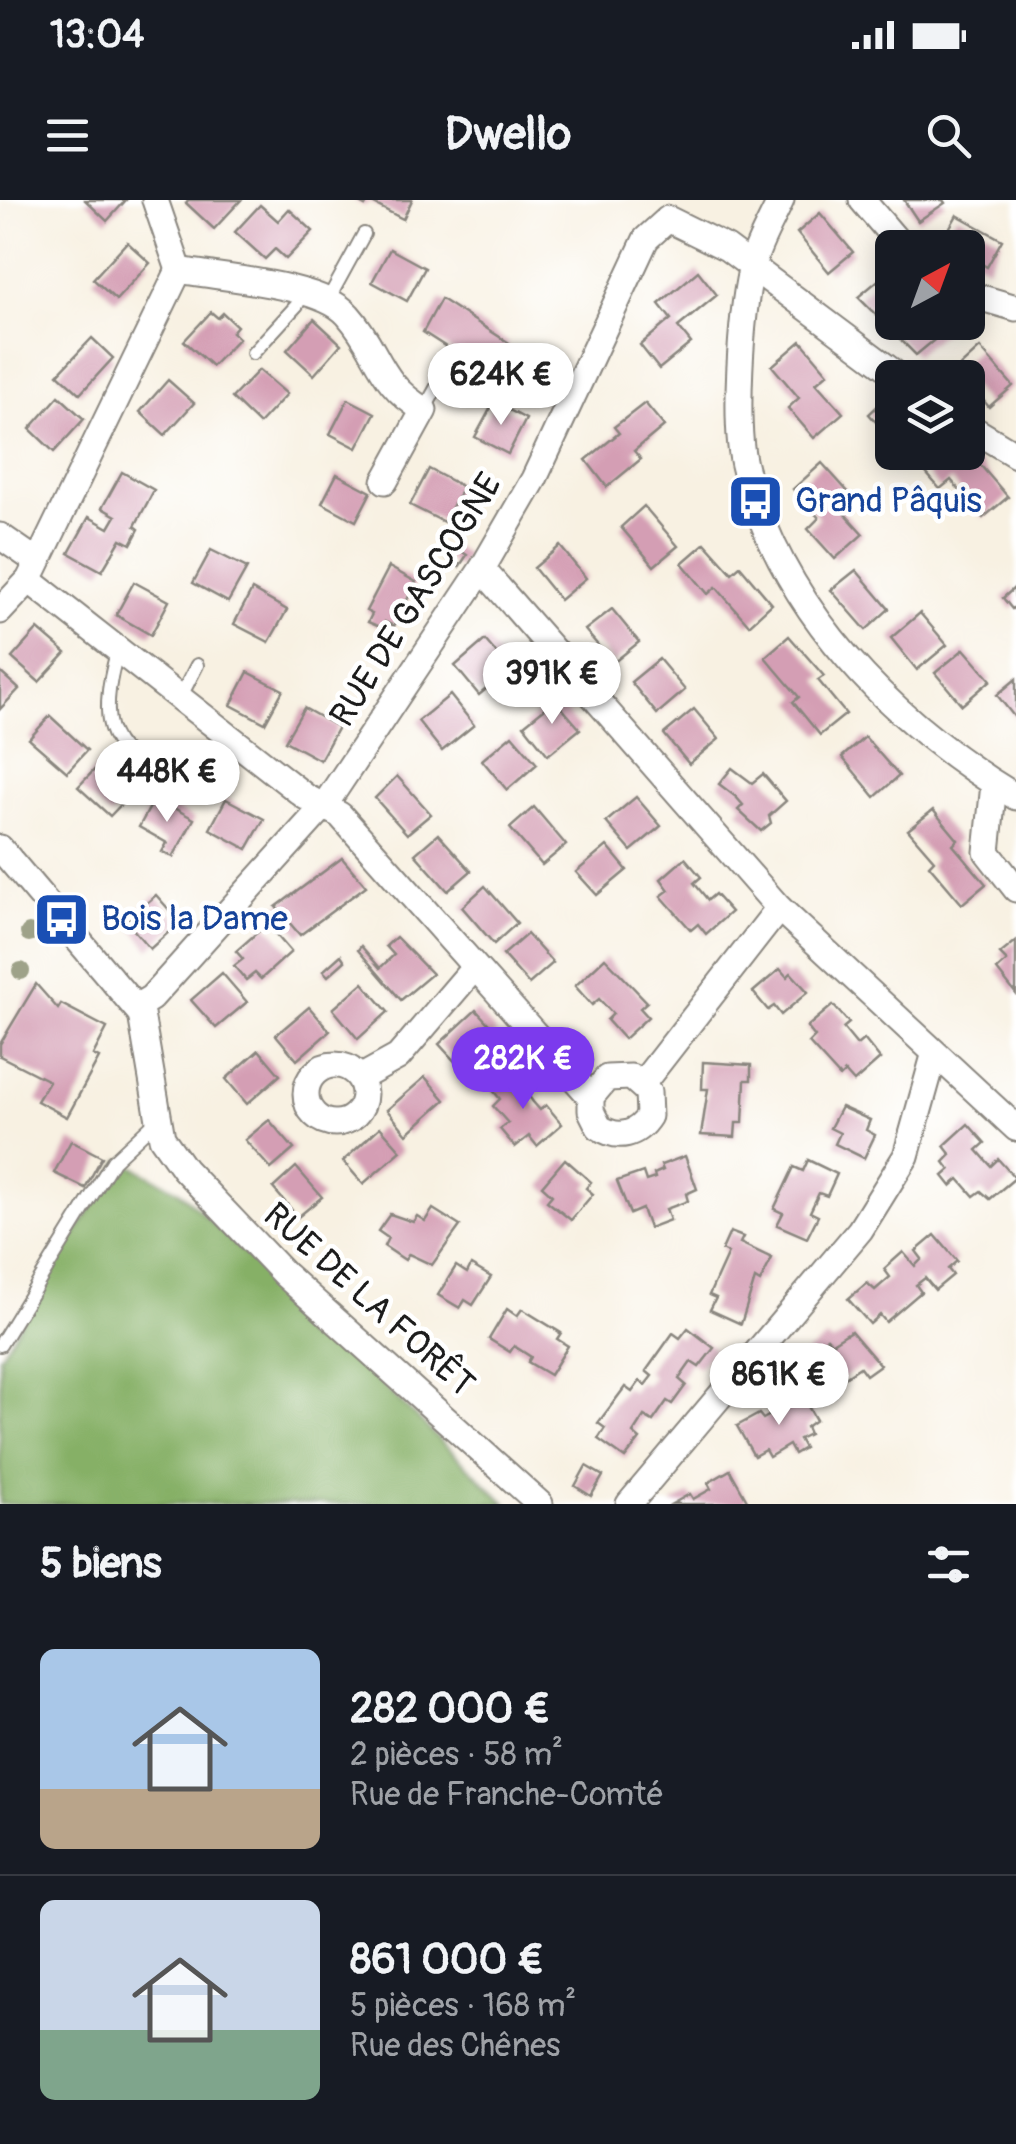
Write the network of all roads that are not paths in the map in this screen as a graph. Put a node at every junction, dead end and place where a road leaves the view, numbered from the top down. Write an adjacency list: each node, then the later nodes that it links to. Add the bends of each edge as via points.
1 (155, 200): 8 (street)
2 (781, 200): 7 (street)
3 (862, 200): 5 (street)
4 (661, 212): 7 (street, RUE DE GASCOGNE); 21 (street, RUE DE GASCOGNE, via 534,479)
5 (888, 230)
6 (364, 234): 10 (lane)
7 (751, 268): 14 (street, RUE DE GASCOGNE); 28 (street, via 740,423 744,466 776,551 831,640 868,682)
8 (179, 270): 9 (street); 22 (street)
9 (303, 293): 10 (street); 13 (lane)
10 (329, 298): 16 (street, via 348,315 398,394)
11 (985, 299): 12 (street)
12 (1016, 308)
13 (253, 353)
14 (876, 360)
15 (448, 367): 16 (lane)
16 (424, 410): 19 (street)
17 (985, 436): 18 (street)
18 (1016, 455)
19 (385, 481)
20 (0, 536): 22 (street)
21 (482, 569): 29 (street, RUE DE GASCOGNE); 32 (street)
22 (33, 570): 23 (street); 24 (street)
23 (0, 611)
24 (118, 650): 26 (street); 27 (lane, via 108,719 114,738 140,761 166,770 222,752)
25 (197, 665): 26 (lane)
26 (180, 698): 27 (street)
27 (233, 741): 29 (street)
28 (1005, 790): 31 (street, via 987,852)
29 (324, 806): 33 (street, via 340,815); 34 (street, RUE DE GASCOGNE)
30 (0, 848): 34 (street)
31 (1016, 890)
32 (778, 908): 35 (street); 37 (street)
33 (474, 968): 36 (street, via 398,1057); 38 (street)
34 (136, 1007): 40 (street)
35 (934, 1056): 39 (street); 43 (street, via 906,1156 860,1230)
36 (360, 1078)
37 (642, 1084): 38 (street, via 618,1075 598,1084); 38 (street, via 649,1116 622,1135 599,1127)
38 (591, 1097)
39 (1016, 1128)
40 (160, 1129): 41 (lane, via 113,1161); 42 (street, RUE DE LA FORÊT, via 199,1188 273,1262)
41 (0, 1346)
42 (540, 1504)
43 (629, 1504)

